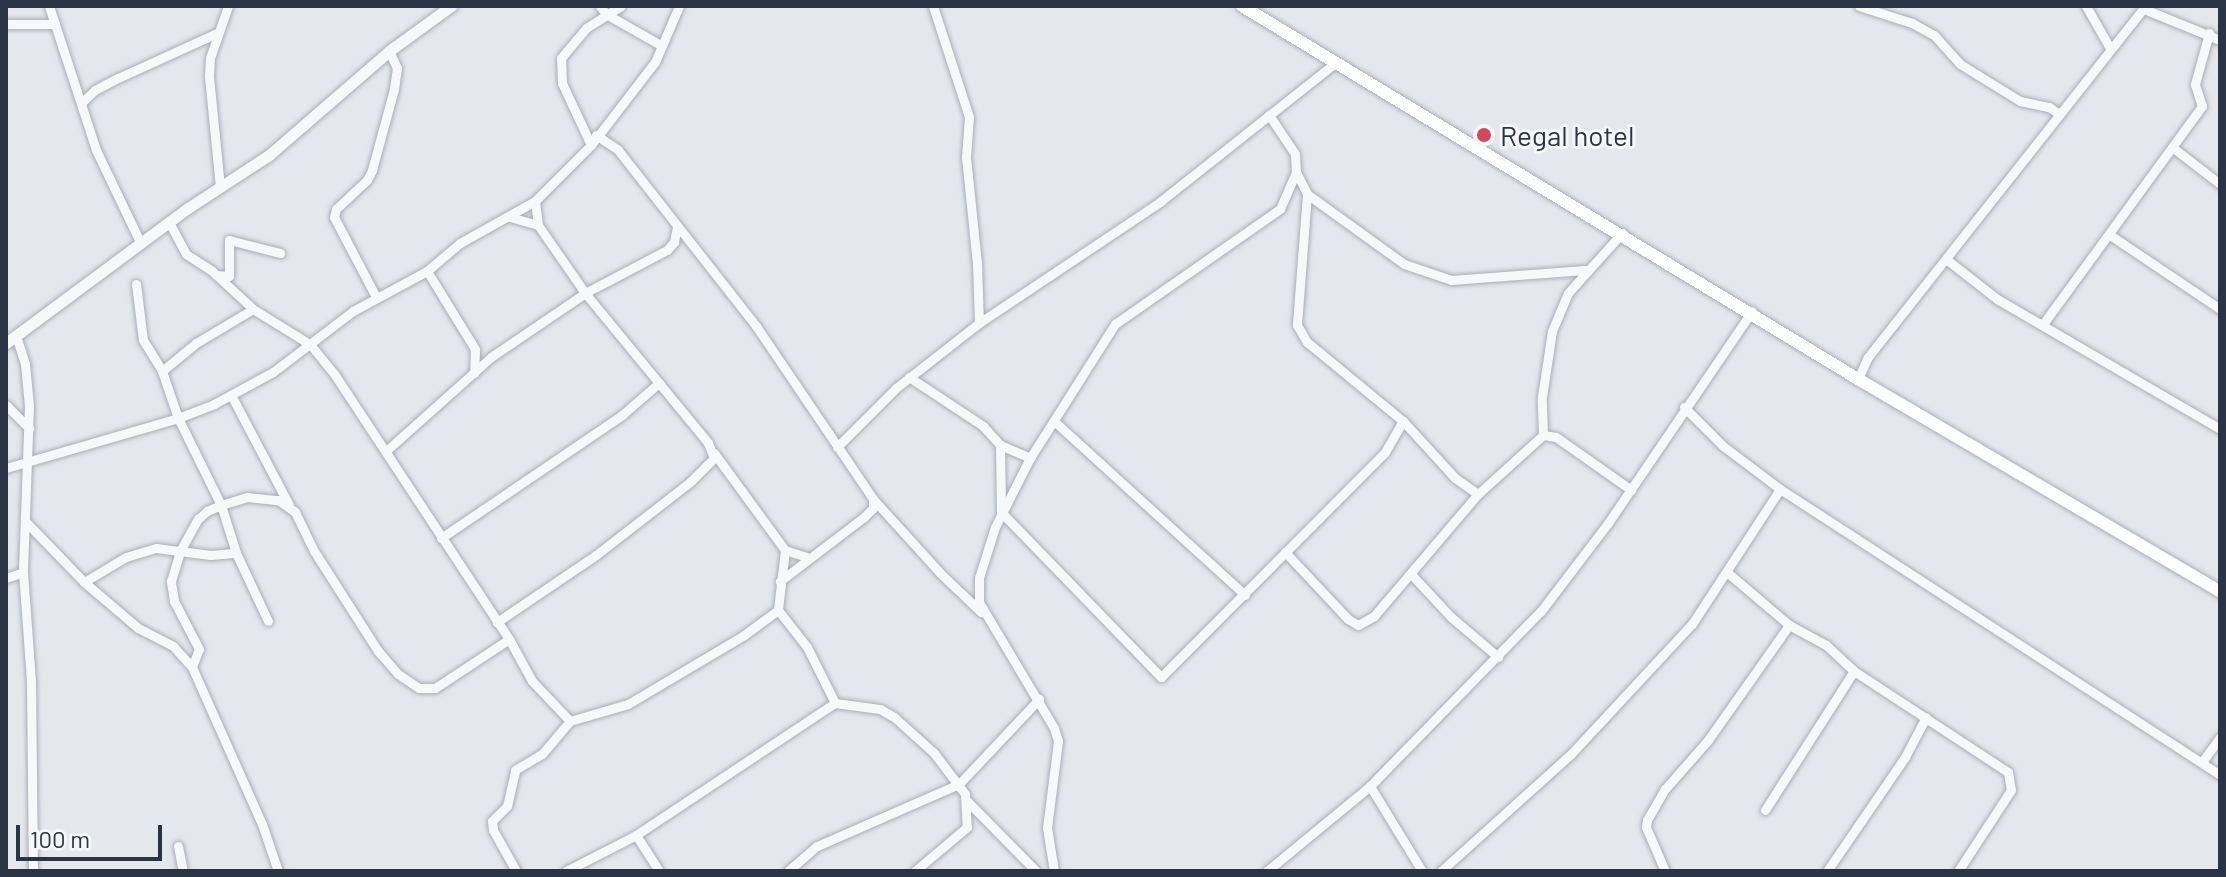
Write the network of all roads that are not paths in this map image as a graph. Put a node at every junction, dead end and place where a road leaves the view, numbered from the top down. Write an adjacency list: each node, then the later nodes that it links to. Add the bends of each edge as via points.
1 (49, 6): 12 (street)
2 (228, 6): 14 (street)
3 (451, 6): 19 (street)
4 (621, 6): 11 (street)
5 (679, 6): 17 (street)
6 (933, 6): 49 (street, via 969,117 966,157)
7 (1242, 6): 20 (main road)
8 (1859, 6): 22 (street, via 1912,23 1934,35 1960,64 2020,101)
9 (2086, 6): 18 (street)
10 (2144, 8): 15 (street); 18 (street)
11 (603, 10): 17 (street); 24 (street, via 564,50 559,70)
12 (55, 24): 13 (street); 21 (street)
13 (9, 27)
14 (217, 33): 21 (street, via 95,90); 28 (street, via 209,76)
15 (2209, 33): 16 (street); 25 (street, via 2195,84 2202,106)
16 (2220, 40)
17 (662, 46): 24 (street)
18 (2110, 48): 22 (street)
19 (389, 51): 28 (street, via 300,130); 45 (street, via 397,68 372,170 334,217)
20 (1335, 63): 23 (street); 35 (main road)
21 (81, 103): 37 (street, via 107,178)
22 (2059, 114): 39 (street)
23 (1269, 115): 26 (street, via 1295,154); 49 (street, via 1161,201)
24 (593, 140): 30 (street); 34 (street, via 618,150)
25 (2172, 147): 27 (street); 36 (street)
26 (1296, 172): 29 (street); 65 (street, via 1280,209 1115,324)
27 (2220, 184)
28 (220, 187): 32 (street)
29 (1307, 194): 40 (street, via 1404,264 1451,280); 64 (street, via 1297,325 1307,342)
30 (535, 201): 31 (street); 33 (street)
31 (510, 217): 33 (street); 41 (street, via 460,243)
32 (169, 222): 37 (street); 42 (street, via 186,254)
33 (538, 225): 44 (street)
34 (677, 226): 44 (street, via 667,250); 70 (street, via 756,326)
35 (1622, 233): 40 (street); 48 (main road)
36 (2110, 235): 47 (street); 50 (street)
37 (141, 244): 51 (street)
38 (280, 253): 42 (street, via 229,240 229,276)
39 (1946, 259): 50 (street, via 1997,299); 58 (street, via 1868,357)
40 (1585, 270): 68 (street, via 1568,293 1552,331 1542,397)
41 (427, 271): 45 (street); 53 (street)
42 (216, 275): 46 (street)
43 (136, 284): 55 (street, via 143,340)
44 (585, 293): 54 (street); 59 (street)
45 (376, 297): 52 (street)
46 (253, 309): 52 (street); 55 (street)
47 (2220, 309)
48 (1752, 311): 58 (main road); 62 (street)
49 (979, 323): 57 (street)
50 (2043, 324): 67 (street)
51 (11, 340): 66 (street, via 25,364)
52 (311, 345): 60 (street); 71 (street)
53 (475, 349): 54 (street); 56 (street)
54 (491, 357): 56 (street)
55 (162, 371): 63 (street)
56 (474, 373): 71 (street)
57 (909, 377): 69 (street, via 983,426); 70 (street)
58 (1858, 379): 96 (main road)
59 (659, 383): 72 (street); 84 (street, via 622,415)
60 (231, 395): 63 (street); 81 (street)
61 (6, 405): 66 (street)
62 (1684, 407): 76 (street, via 1723,446); 77 (street)
63 (178, 418): 74 (street); 80 (street)
64 (1403, 421): 78 (street, via 1455,478); 87 (street, via 1385,452)
65 (1055, 422): 73 (street); 97 (street)
66 (29, 428): 74 (street)
67 (2220, 429)
68 (1543, 435): 77 (street, via 1556,437); 78 (street)
69 (1000, 445): 73 (street); 82 (street)
70 (837, 447): 79 (street)
71 (386, 451): 84 (street)
72 (714, 453): 85 (street); 101 (street, via 709,465 596,555)
73 (1030, 458): 82 (street)
74 (29, 460): 75 (street); 83 (street)
75 (6, 468)
76 (1780, 489): 91 (street); 112 (street)
77 (1631, 490): 104 (street, via 1541,611)
78 (1478, 494): 92 (street)
79 (873, 499): 89 (street, via 873,508 864,517); 99 (street)
80 (221, 505): 81 (street, via 257,496); 86 (street, via 198,519); 88 (street)
81 (289, 505): 103 (street, via 378,651 419,688 435,688)
82 (1001, 512): 97 (street, via 1161,677); 99 (street, via 979,578)
83 (26, 522): 90 (street); 95 (street)
84 (441, 538): 101 (street)
85 (785, 550): 89 (street); 94 (street)
86 (180, 551): 88 (street); 95 (street, via 156,548 126,557); 105 (street, via 171,581 174,601 199,649)
87 (1285, 552): 92 (street, via 1358,625 1374,616); 97 (street)
88 (236, 553): 100 (street)
89 (809, 558): 94 (street)
90 (23, 572): 93 (street); 120 (street, via 31,682)
91 (1728, 573): 102 (street); 132 (street, via 1692,624 1571,754)
92 (1411, 574): 104 (street)
93 (6, 578)
94 (780, 581): 98 (street)
95 (84, 582): 105 (street, via 138,628 173,646)
96 (2220, 591)
97 (1245, 595)
98 (778, 610): 108 (street, via 807,647); 110 (street, via 628,704)
99 (983, 614): 107 (street)
100 (268, 621)
101 (497, 622): 103 (street)
102 (1789, 625): 106 (street, via 1826,645); 133 (street, via 1647,820)
103 (509, 639): 110 (street, via 532,681)
104 (1498, 657): 115 (street)
105 (192, 667): 122 (street)
106 (1854, 671): 109 (street); 117 (street)
107 (1039, 699): 114 (street); 129 (street, via 1058,741 1047,828)
108 (835, 703): 114 (street, via 880,709 894,717); 118 (street)
109 (1926, 717): 134 (street); 135 (street, via 2008,772 2011,790)
110 (570, 721): 123 (street, via 542,754 515,770 507,806 492,821)
111 (2220, 737): 112 (street)
112 (2202, 762): 113 (street)
113 (2220, 775)
114 (959, 784): 116 (street); 126 (street, via 817,846)
115 (1370, 786): 130 (street); 131 (street)
116 (967, 801): 127 (street, via 967,827); 128 (street)
117 (1765, 810)
118 (636, 835): 124 (street); 125 (street)
119 (178, 846): 121 (street)
120 (33, 871)
121 (183, 871)
122 (278, 871)
123 (516, 871)
124 (566, 871)
125 (659, 871)
126 (788, 871)
127 (915, 871)
128 (1036, 871)
129 (1054, 871)
130 (1267, 871)
131 (1422, 871)
132 (1441, 871)
133 (1665, 871)
134 (1827, 871)
135 (1958, 871)

